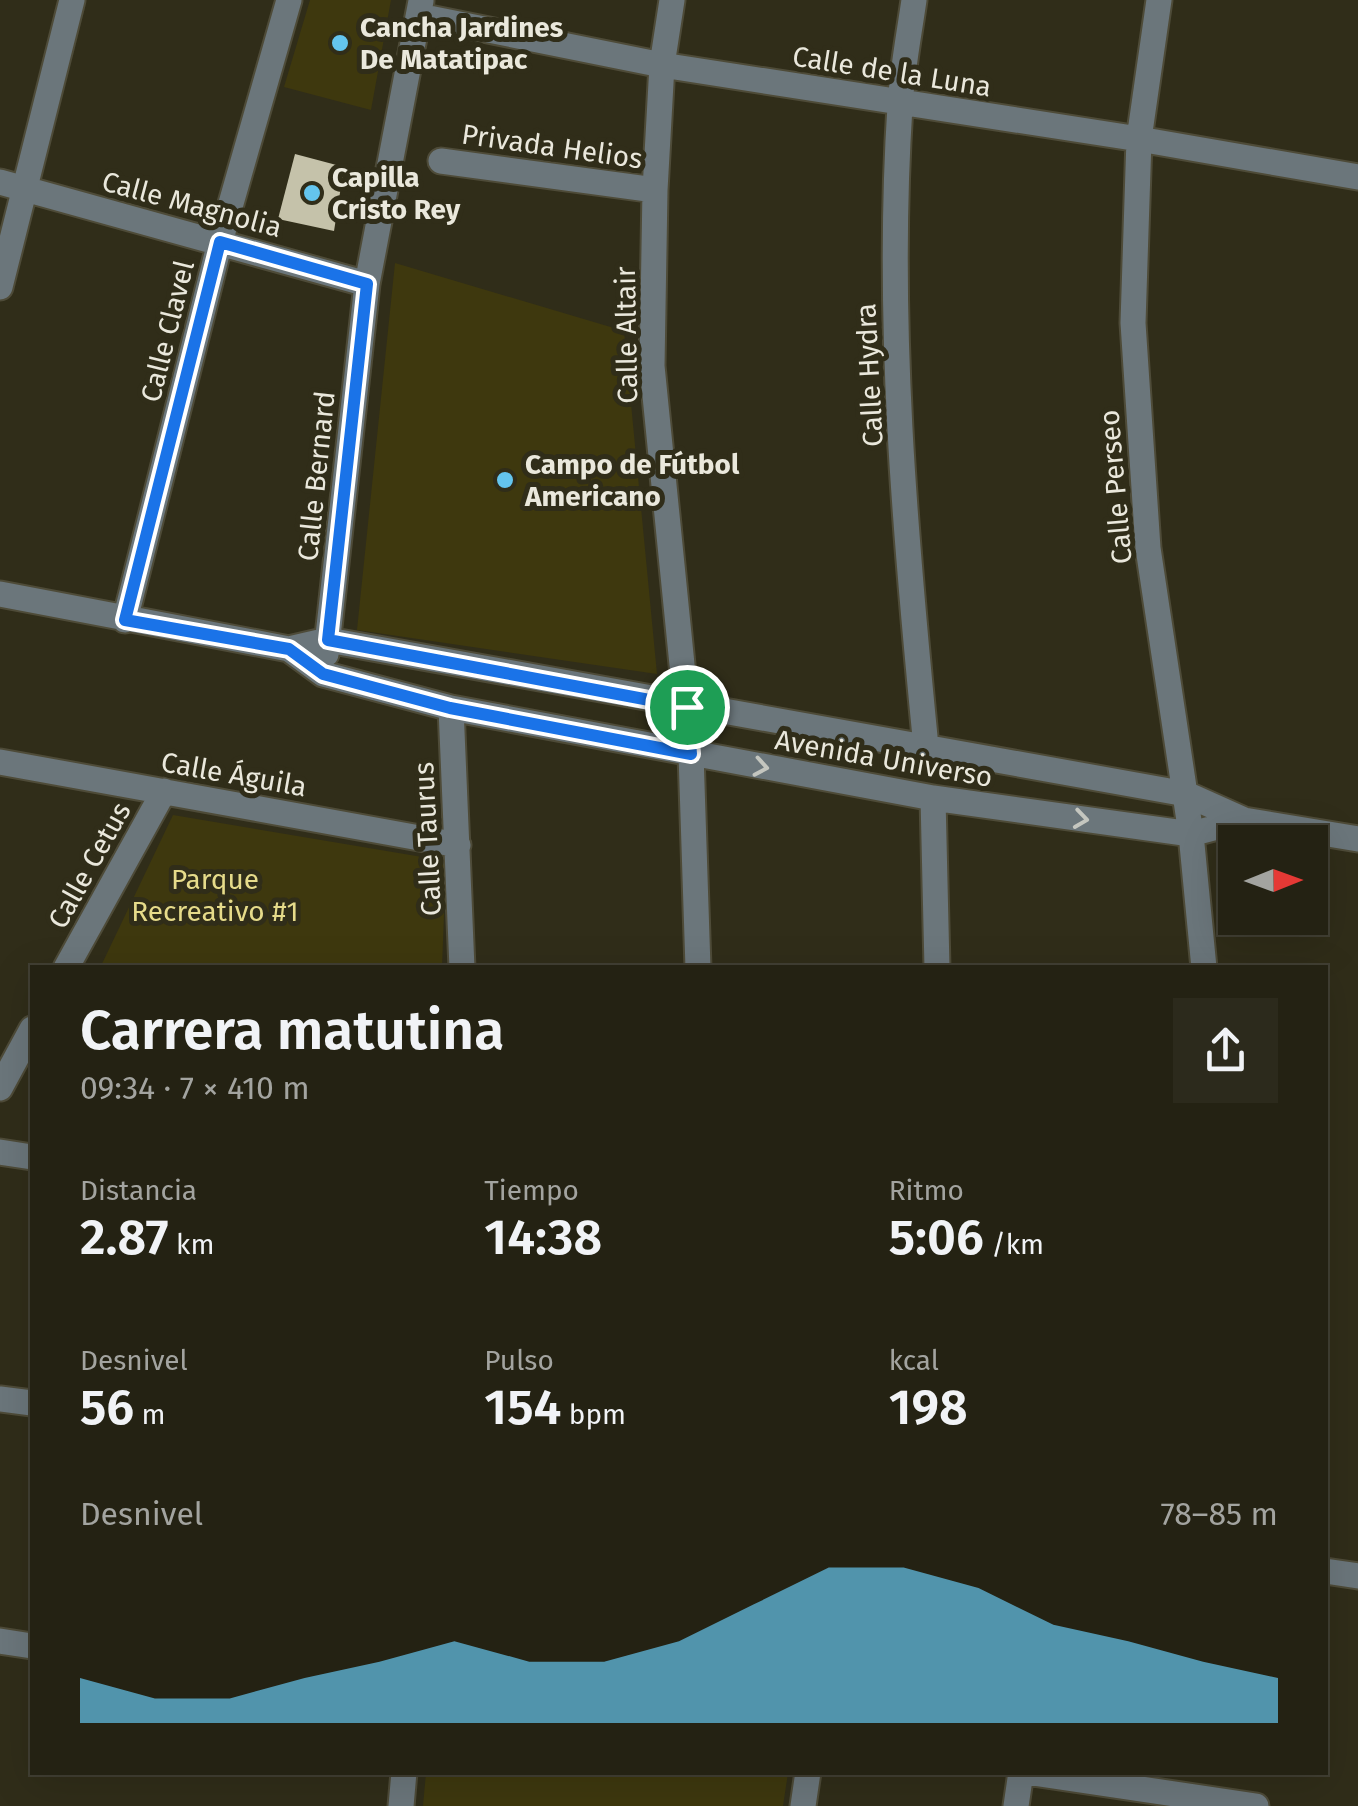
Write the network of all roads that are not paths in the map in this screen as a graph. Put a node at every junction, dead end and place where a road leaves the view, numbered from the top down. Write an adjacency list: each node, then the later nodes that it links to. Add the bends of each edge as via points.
1 (72, 0): 13 (street)
2 (289, 0): 15 (street, Calle Clavel)
3 (672, 0): 7 (street, Calle Altair)
4 (914, 0): 8 (street, Calle Hydra)
5 (1159, 0): 9 (street, Calle Perseo)
6 (420, 8): 7 (street, Calle de la Luna); 16 (street, Calle Bernard)
7 (662, 65): 8 (street, Calle de la Luna); 14 (street, Calle Altair)
8 (900, 104): 9 (street, Calle de la Luna); 27 (street, Calle Hydra, via 894,312)
9 (1139, 139): 11 (street, Calle de la Luna); 31 (street, Calle Perseo, via 1133,322 1148,548)
10 (441, 161): 14 (street, Privada Helios)
11 (1358, 177)
12 (0, 182): 13 (street, Calle Magnolia)
13 (25, 190): 15 (street, Calle Magnolia); 17 (street)
14 (655, 190): 25 (street, Calle Altair, via 652,366)
15 (220, 242): 16 (street, Calle Magnolia); 19 (street, Calle Clavel)
16 (367, 284): 20 (street, Calle Bernard)
17 (0, 288)
18 (0, 594): 19 (street, Avenida Universo)
19 (125, 620): 21 (street, Avenida Universo)
20 (328, 640): 21 (street, Avenida Universo); 22 (street, Avenida Universo); 23 (street, Calle Bernard)
21 (289, 649): 23 (street, Avenida Universo)
22 (428, 658): 24 (street); 25 (street, Avenida Universo)
23 (323, 674): 24 (street, Avenida Universo)
24 (422, 700): 26 (street, Avenida Universo)
25 (687, 707): 27 (street, Avenida Universo); 28 (street, Calle Altair)
26 (450, 708): 28 (street, Avenida Universo); 36 (street, Calle Taurus)
27 (926, 748): 31 (street, Avenida Universo)
28 (691, 754): 32 (street, Avenida Universo, one-way to 32); 39 (street, Calle Altair)
29 (0, 762): 30 (street, Calle Águila)
30 (164, 791): 36 (street, Calle Águila); 37 (street, Calle Cetus)
31 (1186, 794): 33 (street, Avenida Universo); 34 (street, Calle Perseo)
32 (933, 798): 34 (street, Avenida Universo, one-way to 34); 40 (street)
33 (1244, 820): 34 (street, Avenida Universo); 35 (street, Avenida Universo)
34 (1191, 834): 41 (street, Calle Perseo)
35 (1358, 839)
36 (458, 844): 38 (street, Calle Taurus)
37 (68, 965)
38 (462, 965)
39 (698, 965)
40 (937, 965)
41 (1204, 965)
42 (30, 1033): 43 (street)
43 (0, 1088)
44 (0, 1152): 45 (street)
45 (30, 1157)
46 (0, 1399): 47 (street)
47 (30, 1403)
48 (1328, 1571): 49 (street)
49 (1358, 1576)
50 (0, 1642): 51 (street)
51 (30, 1646)
52 (404, 1775): 57 (street)
53 (808, 1775): 58 (street)
54 (1023, 1775): 59 (street)
55 (1043, 1775): 56 (street)
56 (1222, 1803): 60 (street)
57 (400, 1806)
58 (803, 1806)
59 (1016, 1806)
60 (1256, 1806)

